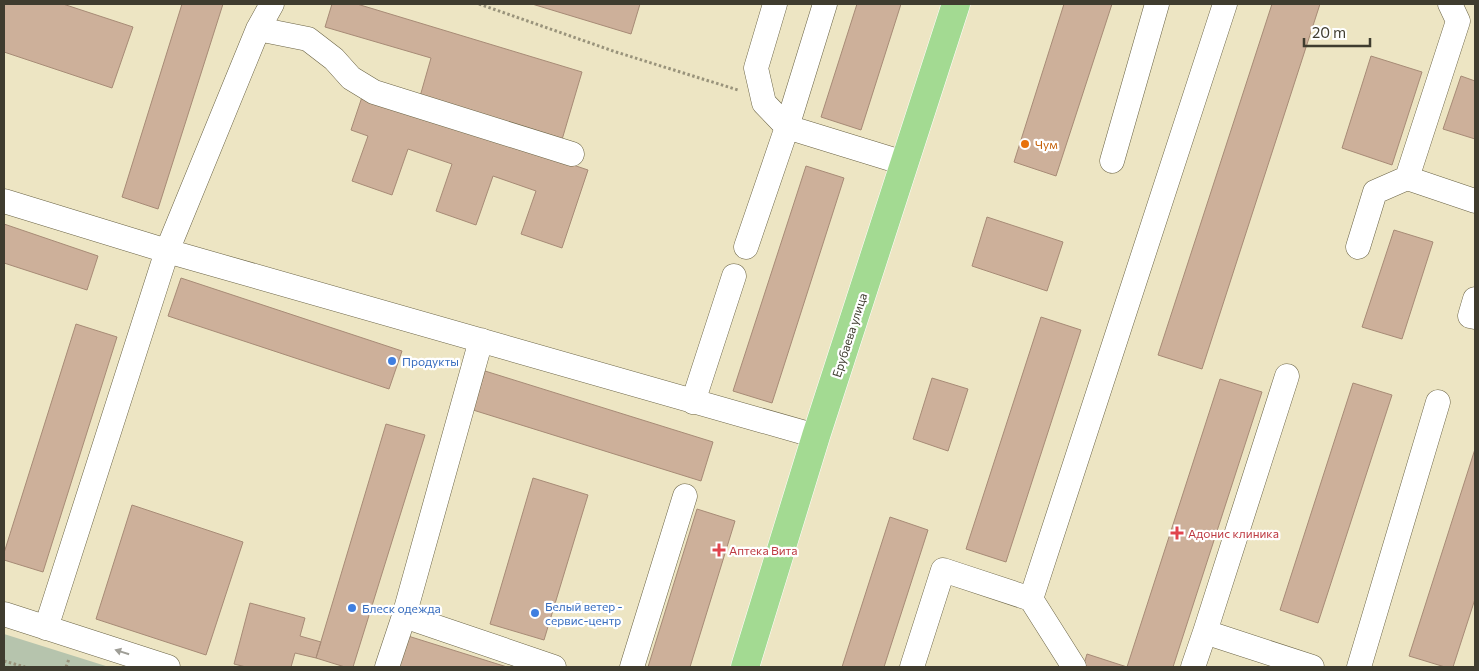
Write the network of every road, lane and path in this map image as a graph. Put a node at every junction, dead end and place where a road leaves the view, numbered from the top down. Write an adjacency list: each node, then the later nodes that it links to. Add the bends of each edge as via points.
1 (272, 4): 9 (street)
2 (479, 4): 10 (path, via 616,52)
3 (775, 4): 10 (street, via 756,68)
4 (825, 4): 11 (street)
5 (956, 4): 14 (main road, Ерубаева улица)
6 (1157, 4): 13 (street)
7 (1225, 4): 30 (street)
8 (1461, 17): 15 (street)
9 (258, 29): 12 (street, via 308,39 334,59 351,78 374,92); 20 (street)
10 (763, 97): 11 (street, via 764,103)
11 (787, 127): 14 (street); 18 (street)
12 (572, 154)
13 (1112, 161)
14 (904, 163): 28 (main road, Ерубаева улица)
15 (1407, 178): 17 (street); 19 (street, via 1375,192)
16 (4, 201): 20 (street)
17 (1475, 201)
18 (746, 247)
19 (1358, 247)
20 (167, 251): 24 (street); 33 (street)
21 (734, 276): 26 (street)
22 (1475, 299): 23 (street, via 1470,316)
23 (1475, 317)
24 (481, 340): 26 (street); 32 (street)
25 (1287, 376): 34 (street)
26 (693, 402): 28 (street)
27 (1438, 402): 46 (street)
28 (816, 436): 41 (main road, Ерубаева улица)
29 (685, 496): 40 (street)
30 (1031, 599): 42 (street, via 944,570); 43 (street)
31 (4, 614): 33 (street)
32 (404, 616): 38 (street); 39 (street)
33 (46, 628): 37 (street, one-way to 33)
34 (1205, 632): 44 (street); 45 (street)
35 (4, 661): 36 (path)
36 (25, 667)
37 (168, 667)
38 (388, 667)
39 (554, 667)
40 (632, 667)
41 (746, 667)
42 (912, 667)
43 (1074, 667)
44 (1194, 667)
45 (1312, 667)
46 (1358, 667)

